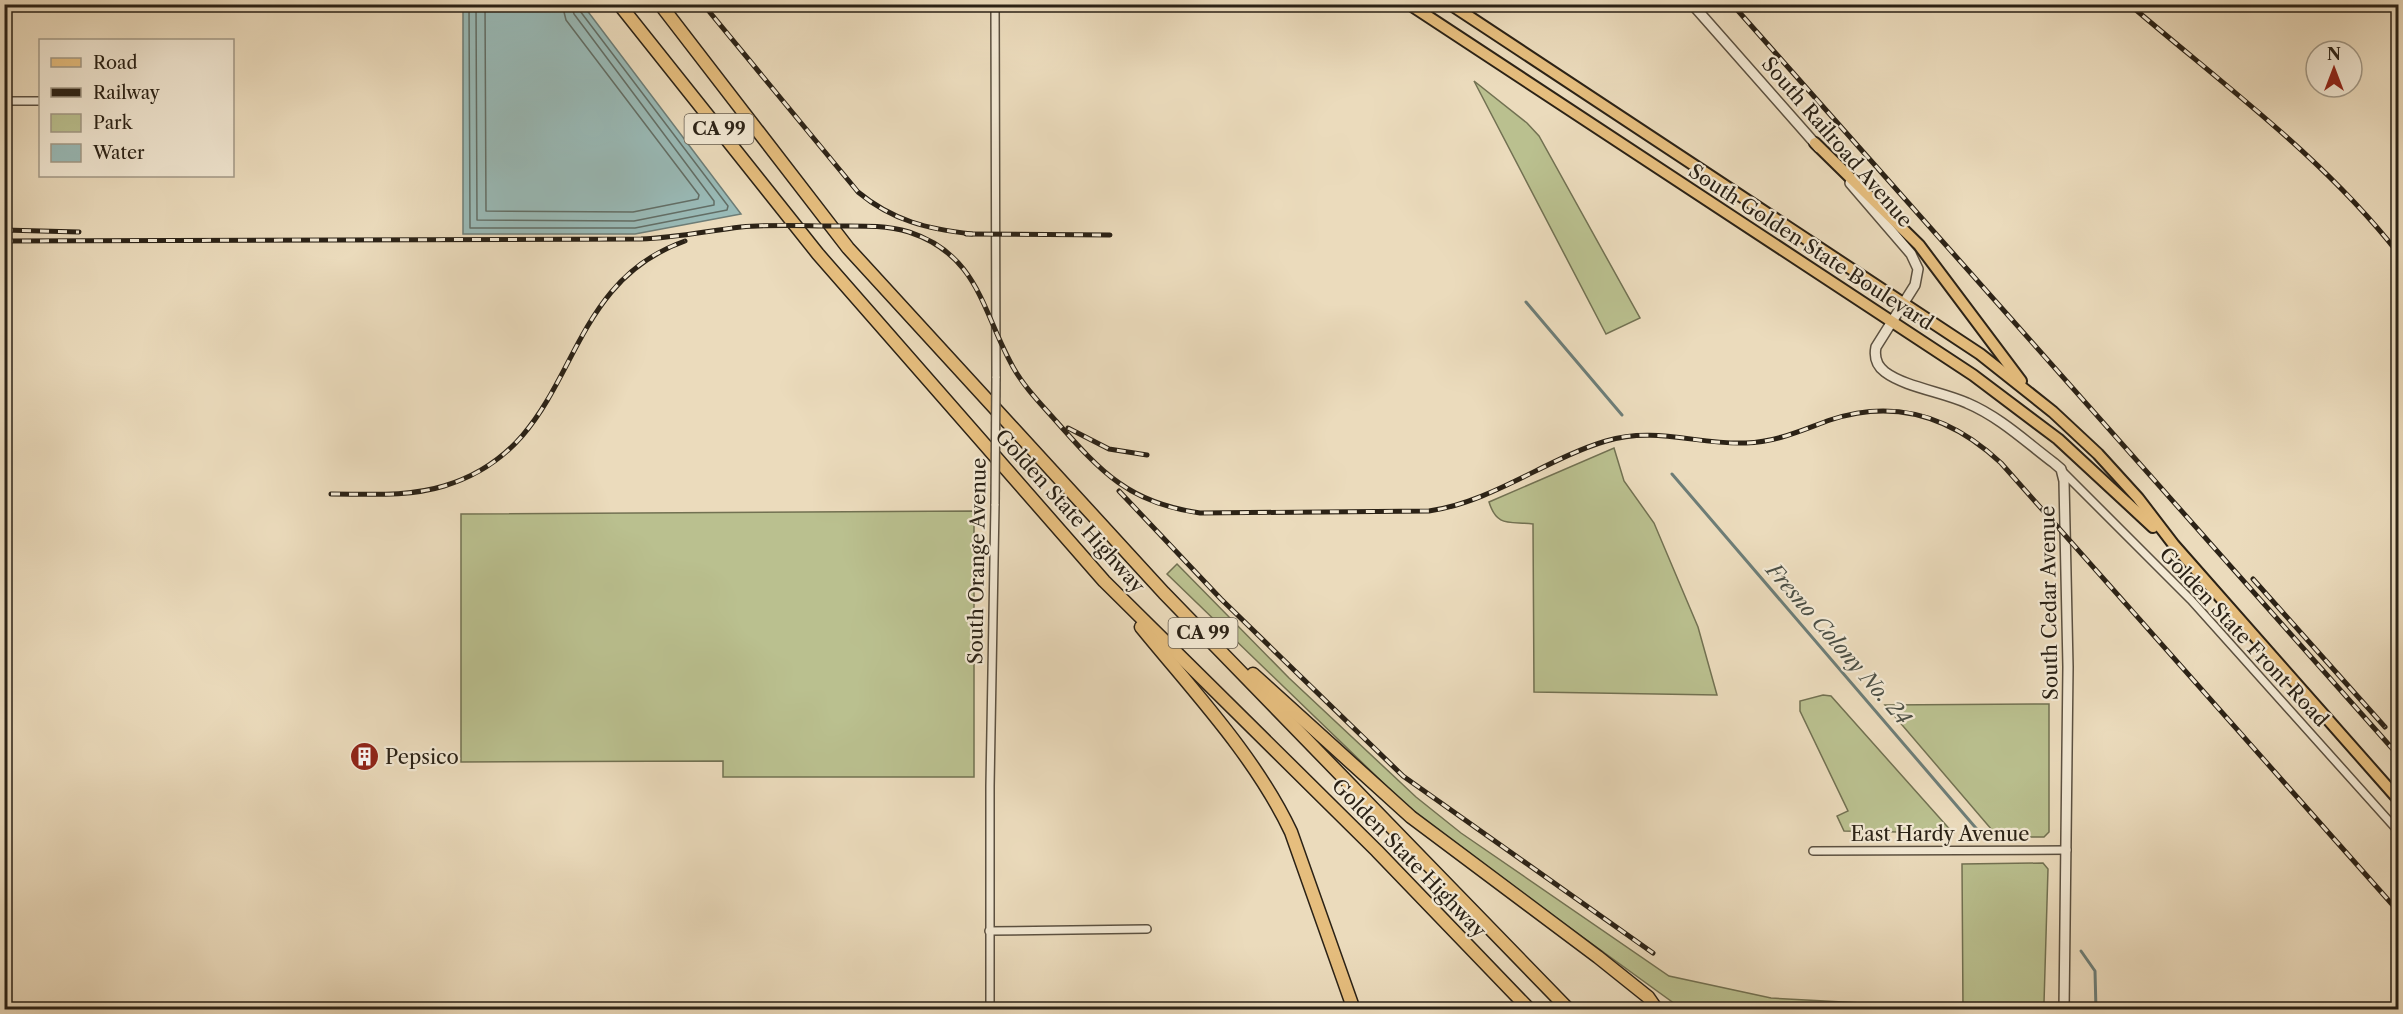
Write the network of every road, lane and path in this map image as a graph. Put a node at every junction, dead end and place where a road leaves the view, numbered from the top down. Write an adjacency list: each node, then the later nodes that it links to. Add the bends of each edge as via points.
1 (620, 4): 15 (highway, Golden State Highway / CA 99, via 818,254)
2 (660, 4): 16 (highway, Golden State Highway / CA 99, via 848,248)
3 (995, 4): 22 (street, South Orange Avenue, bridge, via 996,378)
4 (1408, 4): 11 (main road, South Golden State Boulevard)
5 (1450, 4): 10 (main road, South Golden State Boulevard)
6 (1692, 4): 9 (street, South Railroad Avenue)
7 (4, 101): 8 (street)
8 (39, 101)
9 (1815, 143): 10 (street, South Railroad Avenue, via 1915,260 1917,280); 12 (main road, via 1918,245)
10 (1902, 308): 11 (street); 12 (main road, South Golden State Boulevard, via 1980,354)
11 (1892, 322): 13 (street, via 1875,352 1877,362 1886,372 1975,406); 14 (main road, South Golden State Boulevard, via 2035,420)
12 (2029, 391): 14 (main road, South Golden State Boulevard, via 2098,454)
13 (2061, 469): 18 (street, Golden State Front Road, via 2199,609); 19 (street, South Cedar Avenue, via 2066,507)
14 (2174, 545): 17 (main road, South Golden State Boulevard)
15 (1104, 582): 24 (highway, via 1269,789 1292,832); 26 (highway, Golden State Highway / CA 99, via 1377,851)
16 (1164, 593): 23 (highway, via 1412,817); 27 (highway, Golden State Highway / CA 99)
17 (2398, 798)
18 (2398, 831)
19 (2067, 850): 20 (street, East Hardy Avenue); 30 (street, South Cedar Avenue)
20 (1813, 851)
21 (1147, 929): 22 (street)
22 (989, 931): 25 (street, South Orange Avenue)
23 (1648, 997): 28 (highway); 29 (highway)
24 (1353, 1008)
25 (990, 1010)
26 (1530, 1010)
27 (1569, 1010)
28 (1658, 1010)
29 (1669, 1010)
30 (2064, 1010)

